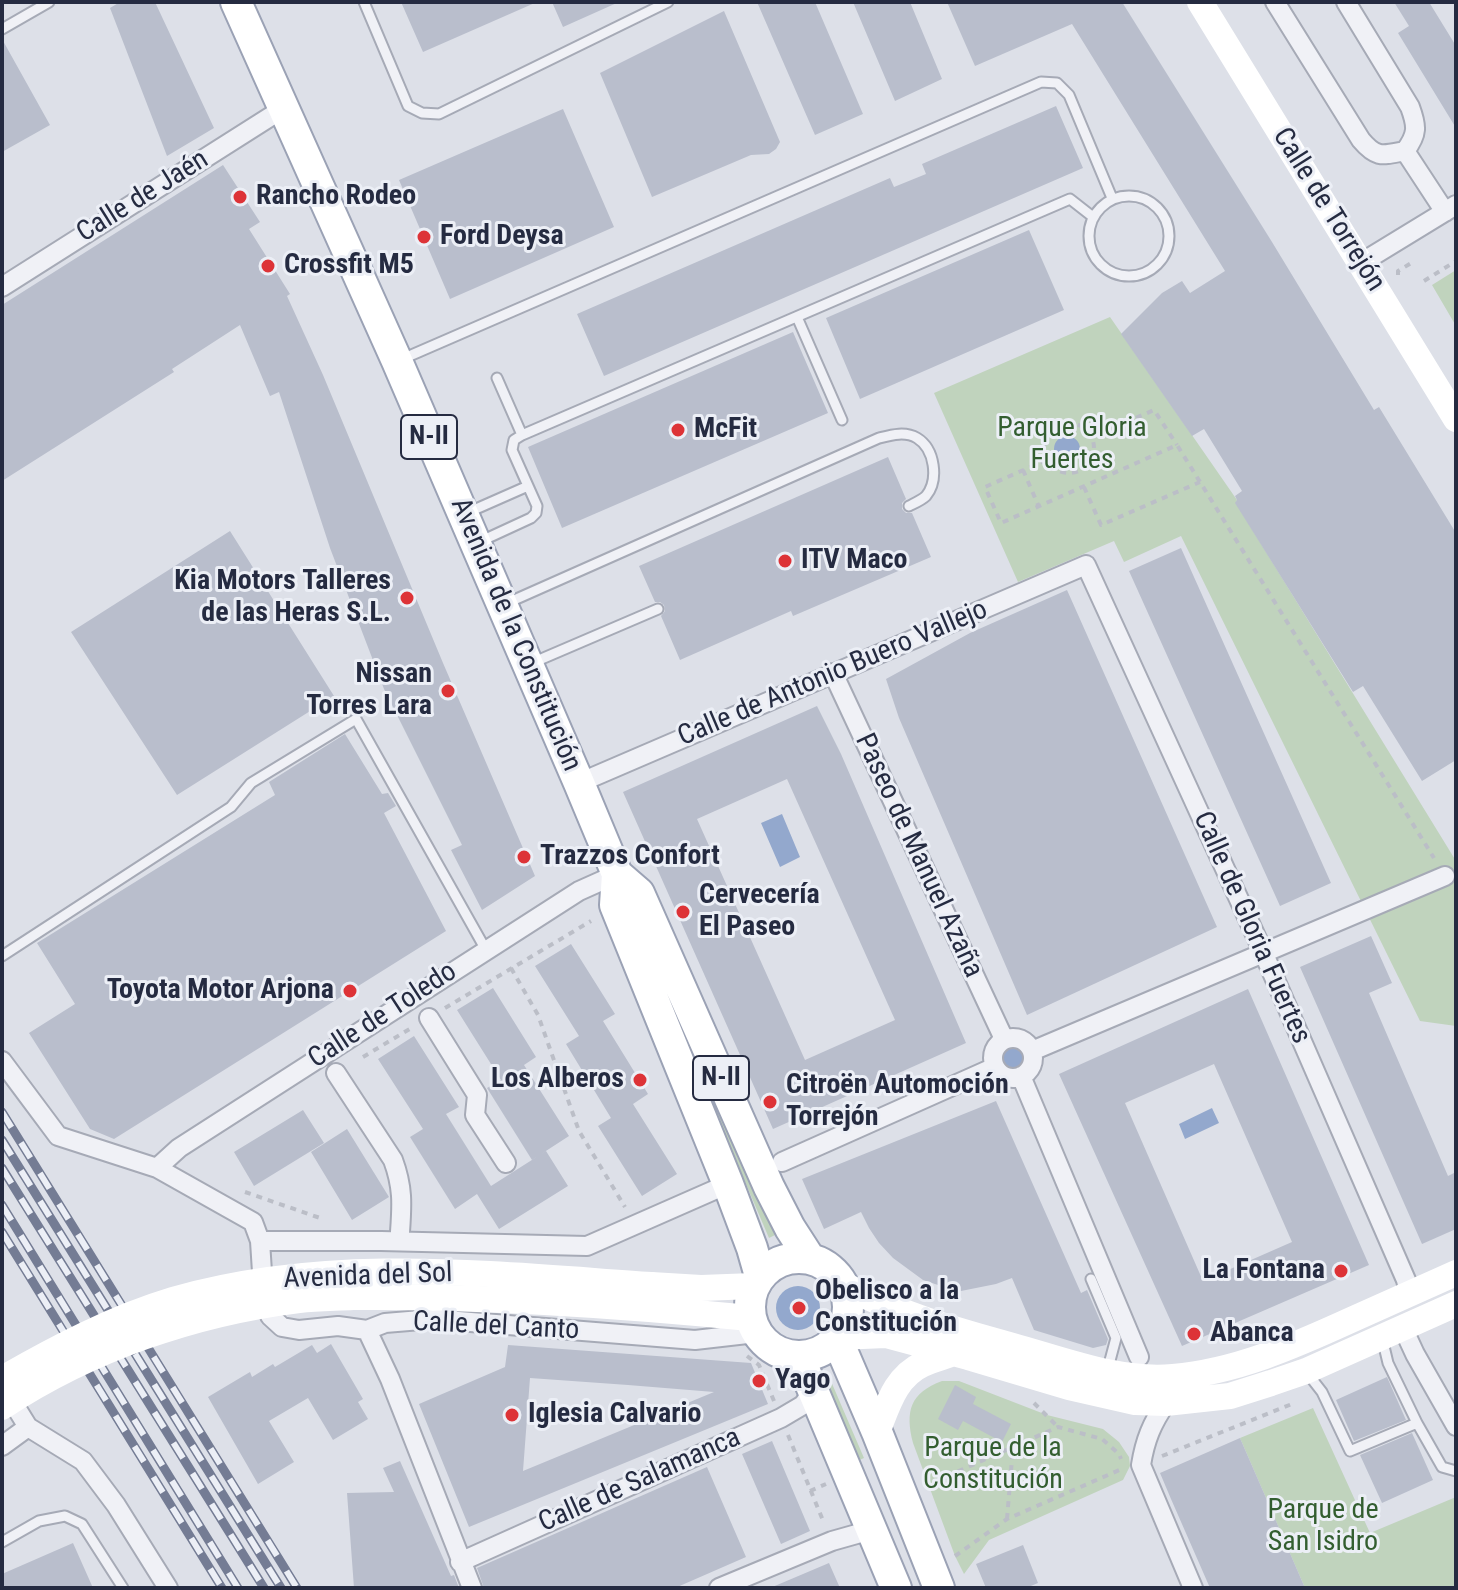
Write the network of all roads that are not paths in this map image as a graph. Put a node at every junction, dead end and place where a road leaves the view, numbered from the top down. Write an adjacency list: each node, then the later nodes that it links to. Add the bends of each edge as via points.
1 (49, 2): 8 (lane)
2 (236, 2): 9 (main road, Avenida de la Constitución / N-II)
3 (364, 2): 4 (lane, via 408,106 439,114)
4 (668, 2)
5 (1200, 2): 14 (main road, Calle de Torrejón)
6 (1346, 2): 10 (street, via 1410,107 1416,123)
7 (1281, 6): 10 (street, via 1371,152)
8 (2, 29)
9 (284, 108): 15 (street, Calle de Jaén); 17 (main road, Avenida de la Constitución / N-II)
10 (1405, 151): 12 (street)
11 (1112, 198): 13 (lane); 13 (lane, via 1139,196 1161,211 1167,223 1167,249 1151,270 1125,276 1101,266 1089,243); 17 (lane, via 1069,95 1057,83 1041,82)
12 (1450, 208): 14 (street)
13 (1093, 217): 16 (lane, via 1070,199)
14 (1361, 263): 19 (main road, Calle de Torrejón)
15 (2, 287)
16 (797, 317): 20 (lane); 21 (lane)
17 (397, 361): 24 (main road, Avenida de la Constitución / N-II)
18 (497, 378): 21 (lane)
19 (1456, 419)
20 (842, 420)
21 (522, 435): 22 (lane, via 512,450)
22 (528, 486): 24 (lane); 25 (lane, via 536,513)
23 (909, 506): 27 (lane, via 924,498 933,484 934,468 918,438 900,433)
24 (463, 515): 25 (main road, Avenida de la Constitución / N-II)
25 (475, 544): 27 (main road, Avenida de la Constitución / N-II)
26 (1086, 565): 30 (street, Calle de Antonio Buero Vallejo); 35 (street, Calle de Gloria Fuertes)
27 (502, 605): 29 (main road, Avenida de la Constitución / N-II)
28 (658, 609): 29 (lane)
29 (528, 664): 31 (main road, Avenida de la Constitución / N-II)
30 (833, 673): 31 (street, Calle de Antonio Buero Vallejo); 38 (street, Paseo de Manuel Azaña)
31 (579, 783): 32 (main road, Avenida de la Constitución / N-II)
32 (617, 874): 34 (street, Calle de Toledo, via 579,891); 47 (main road, Avenida de la Constitución / N-II, via 615,905); 50 (main road, Avenida de la Constitución / N-II, via 639,893 769,1187)
33 (1445, 876): 35 (street)
34 (486, 950): 36 (lane, via 356,719 251,783 231,807); 46 (street, Calle de Toledo, via 179,1148)
35 (1264, 954): 39 (street); 55 (street, Calle de Gloria Fuertes)
36 (2, 956)
37 (429, 1018): 45 (street, via 477,1095 475,1115)
38 (1004, 1039): 39 (street, via 1024,1040); 41 (street, via 992,1054)
39 (1032, 1051): 43 (street, via 1030,1068)
40 (2, 1061): 46 (street, via 58,1136)
41 (995, 1067): 43 (street, via 1003,1076); 44 (street)
42 (336, 1073): 48 (street, via 393,1160 403,1195)
43 (1021, 1076): 64 (street)
44 (782, 1162)
45 (506, 1163)
46 (157, 1168): 49 (street, via 253,1222)
47 (728, 1184): 49 (street, via 587,1246); 53 (main road, Avenida de la Constitución / N-II, via 752,1248)
48 (400, 1232)
49 (260, 1241): 58 (street, Calle del Canto, via 270,1316 282,1327)
50 (810, 1259): 53 (main road, via 776,1263); 54 (main road, N-II, via 827,1266)
51 (1456, 1273): 55 (main road)
52 (1091, 1279): 66 (lane, via 1116,1338)
53 (757, 1281): 56 (main road, Avenida del Sol); 60 (main road, N-II, via 749,1301)
54 (842, 1284): 61 (main road, via 848,1311); 66 (main road, via 881,1304 975,1336)
55 (1409, 1294): 66 (main road, via 1225,1369 1171,1378)
56 (650, 1298): 60 (main road, Avenida del Sol); 67 (main road, Avenida del Sol, bridge, via 417,1270 280,1278 238,1284 119,1319); 70 (main road, Avenida del Sol, bridge, via 353,1297 243,1310 129,1342)
57 (1456, 1304): 59 (main road)
58 (367, 1330): 60 (street, Calle del Canto, via 433,1319 695,1340); 79 (street)
59 (1392, 1332): 65 (main road); 71 (lane, via 1388,1363); 72 (street, via 1415,1354)
60 (751, 1335): 63 (main road, via 784,1355)
61 (838, 1338): 62 (main road, via 886,1335); 63 (main road, via 815,1355); 74 (main road)
62 (954, 1353): 69 (main road, via 1069,1387 1135,1402); 74 (main road, via 906,1375 893,1391)
63 (799, 1357): 68 (main road)
64 (1139, 1357)
65 (1306, 1371): 69 (main road, via 1230,1396); 71 (lane, via 1350,1451)
66 (1107, 1372)
67 (2, 1382): 73 (street, Avenida del Sol)
68 (813, 1391): 77 (main road); 79 (street, Calle de Salamanca, via 803,1405 781,1418)
69 (1166, 1403): 86 (street, via 1133,1466)
70 (2, 1407)
71 (1417, 1423): 76 (lane, via 1442,1467)
72 (1456, 1426)
73 (28, 1427): 75 (street); 82 (street, via 83,1461)
74 (877, 1432): 80 (main road)
75 (2, 1446)
76 (1456, 1471)
77 (871, 1530): 84 (street); 85 (main road)
78 (2, 1542): 81 (lane, via 39,1521 65,1516 82,1524)
79 (460, 1562): 83 (street)
80 (943, 1575)
81 (123, 1588)
82 (168, 1588)
83 (472, 1588)
84 (719, 1588)
85 (896, 1588)
86 (1193, 1588)

